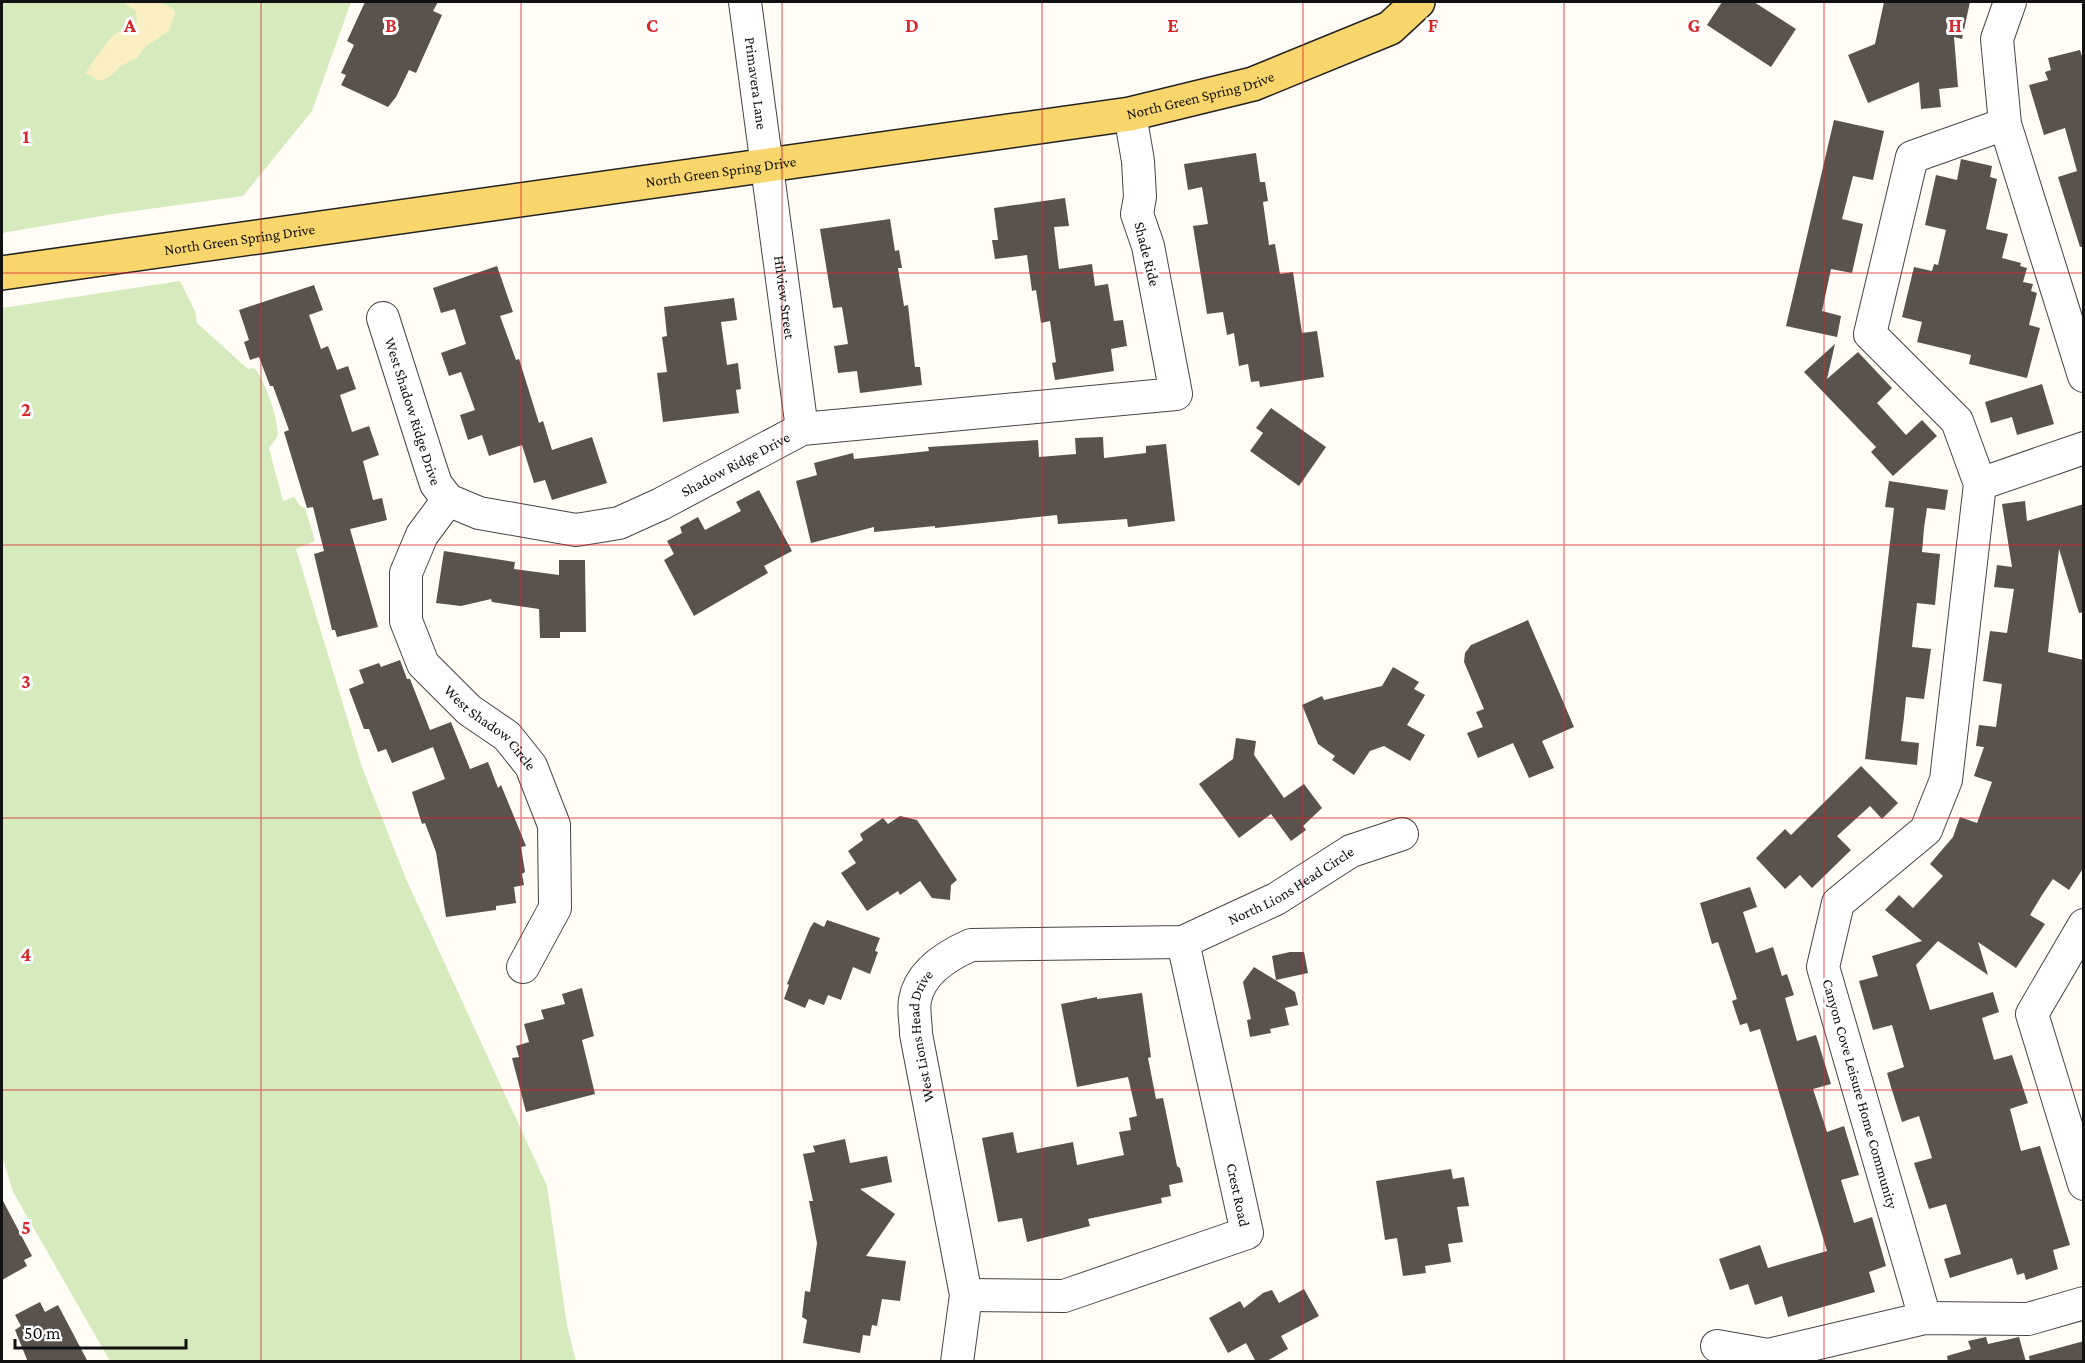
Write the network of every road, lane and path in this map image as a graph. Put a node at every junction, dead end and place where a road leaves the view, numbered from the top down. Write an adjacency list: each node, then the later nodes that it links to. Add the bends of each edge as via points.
1 (745, 2): 6 (street, Primavera Lane)
2 (1418, 2): 4 (main road, North Green Spring Drive, via 1390,28 1253,84)
3 (2010, 2): 5 (street, via 1997,39)
4 (1130, 114): 6 (main road, North Green Spring Drive); 10 (street, Shade Ride, via 1138,161 1137,214 1148,246)
5 (2005, 123): 9 (street); 13 (street, Canyon Cove Leisure Home Community, via 1912,157 1870,334 1957,421)
6 (767, 166): 7 (main road, North Green Spring Drive); 11 (street, Hilview Street)
7 (2, 273)
8 (382, 318): 14 (street, West Shadow Ridge Drive, via 436,484)
9 (2084, 376)
10 (1176, 394): 11 (street, Shadow Ridge Drive)
11 (802, 429): 14 (street, Shadow Ridge Drive, via 619,523 576,530 479,513)
12 (2084, 448): 13 (street)
13 (1980, 484): 23 (street, Canyon Cove Leisure Home Community, via 1946,780 1926,830 1838,903 1823,967)
14 (448, 500): 18 (street, West Shadow Circle, via 422,535 406,573 406,621 423,664 469,710 507,736 531,766 554,825 555,908)
15 (1402, 834): 17 (street, North Lions Head Circle, via 1352,851 1276,899)
16 (2084, 926): 19 (street, via 2032,1014)
17 (1183, 942): 21 (street, Crest Road, via 1247,1233 1064,1296); 21 (street, West Lions Head Drive, via 971,945 950,955 928,974 915,999 916,1034)
18 (523, 967)
19 (2073, 1114): 20 (street)
20 (2084, 1184)
21 (966, 1295): 25 (street, West Lions Head Drive)
22 (2084, 1303): 23 (street, via 2028,1319)
23 (1925, 1318): 24 (street, via 1768,1355)
24 (1717, 1346)
25 (957, 1362)

